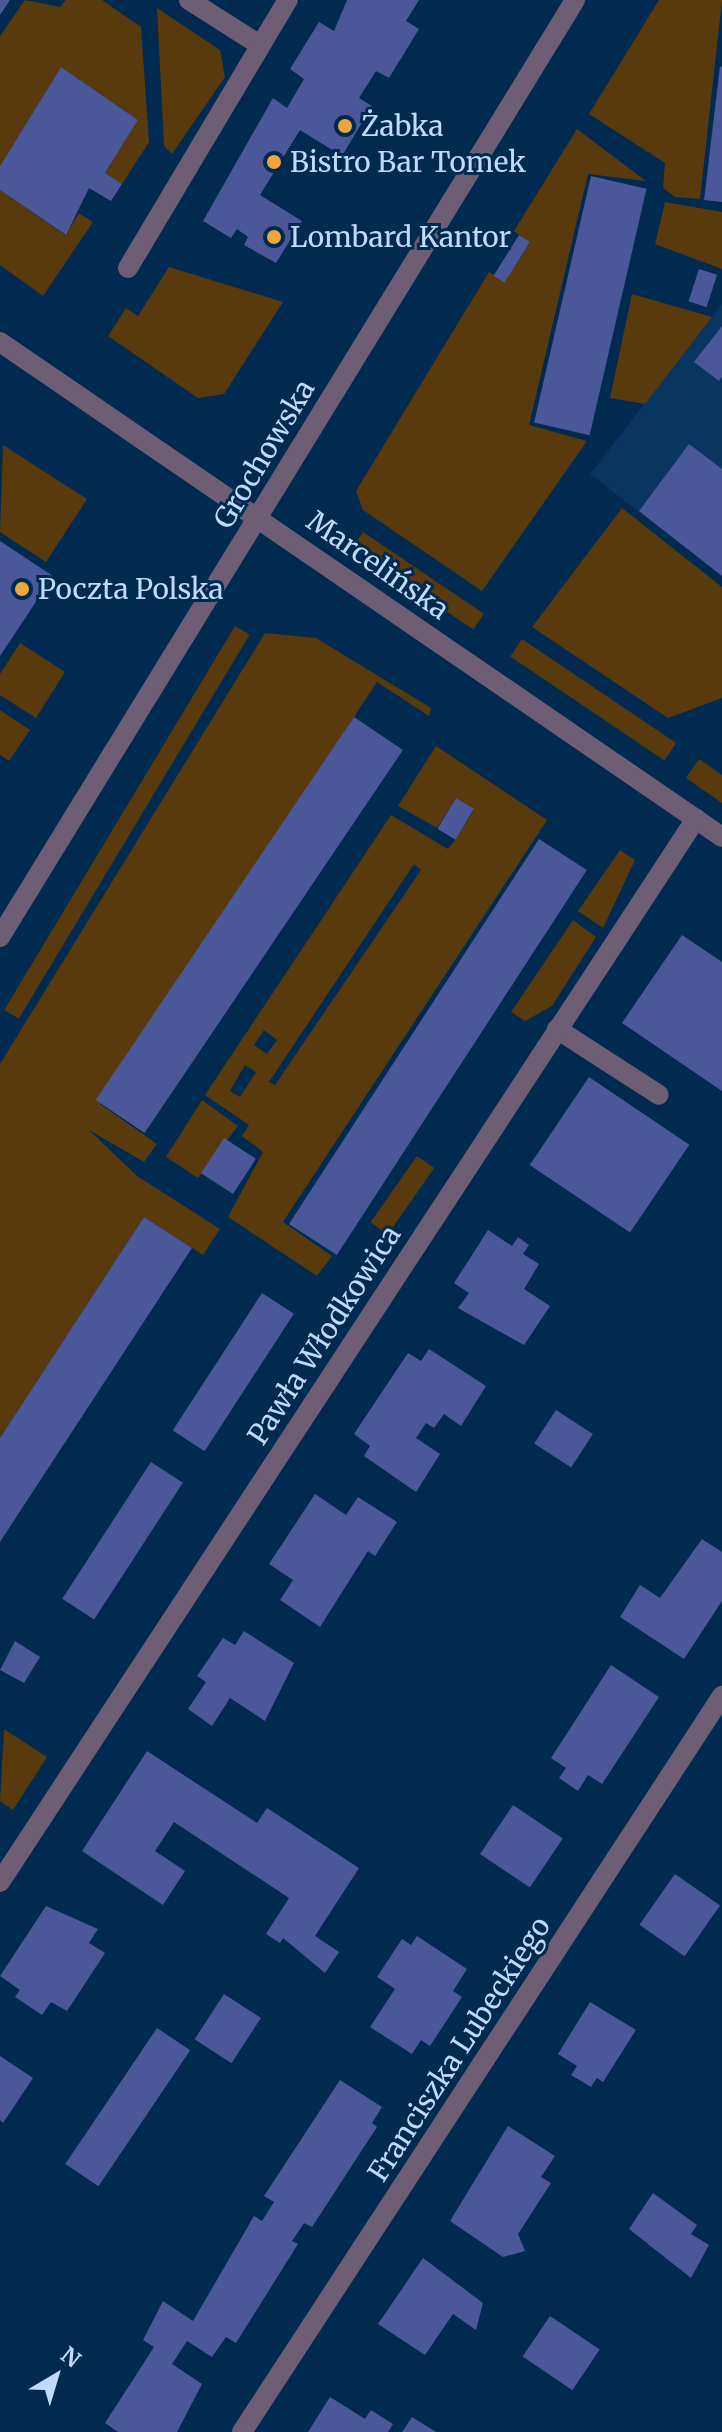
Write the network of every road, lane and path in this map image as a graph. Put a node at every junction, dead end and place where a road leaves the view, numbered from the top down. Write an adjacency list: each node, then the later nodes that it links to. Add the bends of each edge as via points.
1 (189, 0): 4 (street)
2 (288, 0): 4 (street)
3 (575, 0): 7 (street, Grochowska)
4 (260, 45): 5 (street)
5 (128, 268)
6 (0, 342): 7 (street, Marcelińska)
7 (259, 517): 8 (street, Marcelińska); 10 (street, Grochowska)
8 (696, 819): 9 (street, Marcelińska); 11 (street, Pawła Włodkowica)
9 (722, 837)
10 (0, 937)
11 (557, 1029): 12 (street); 14 (street, Pawła Włodkowica)
12 (659, 1095)
13 (722, 1696): 15 (street, Franciszka Lubeckiego)
14 (0, 1882)
15 (242, 2432)

